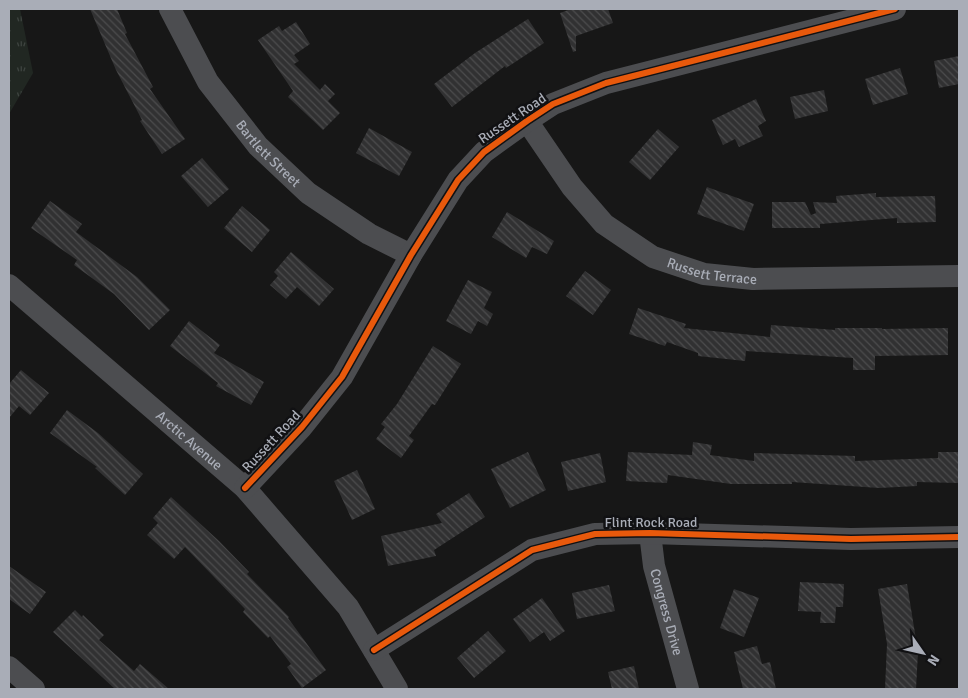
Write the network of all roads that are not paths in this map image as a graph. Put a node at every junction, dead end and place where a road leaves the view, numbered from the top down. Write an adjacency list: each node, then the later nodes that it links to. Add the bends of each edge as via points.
1 (170, 9): 4 (street, Bartlett Street, via 208,82 258,146 308,193 369,234)
2 (895, 9): 3 (street, Russett Road, via 606,83 553,104)
3 (527, 121): 4 (street, Russett Road, via 484,152 458,180); 5 (street, Russett Terrace, via 572,188 604,224 653,257 704,274 753,279)
4 (411, 256): 7 (street, Russett Road, via 342,376 302,427)
5 (959, 276)
6 (9, 285): 7 (street, Arctic Avenue)
7 (245, 488): 10 (street, Arctic Avenue, via 348,607)
8 (650, 533): 9 (street, Flint Rock Road, via 851,539); 10 (street, Flint Rock Road, via 594,534 532,550); 14 (street, Congress Drive, via 654,566)
9 (959, 537)
10 (374, 650): 13 (street, Arctic Avenue)
11 (9, 667): 12 (street)
12 (34, 689)
13 (397, 689)
14 (688, 689)

